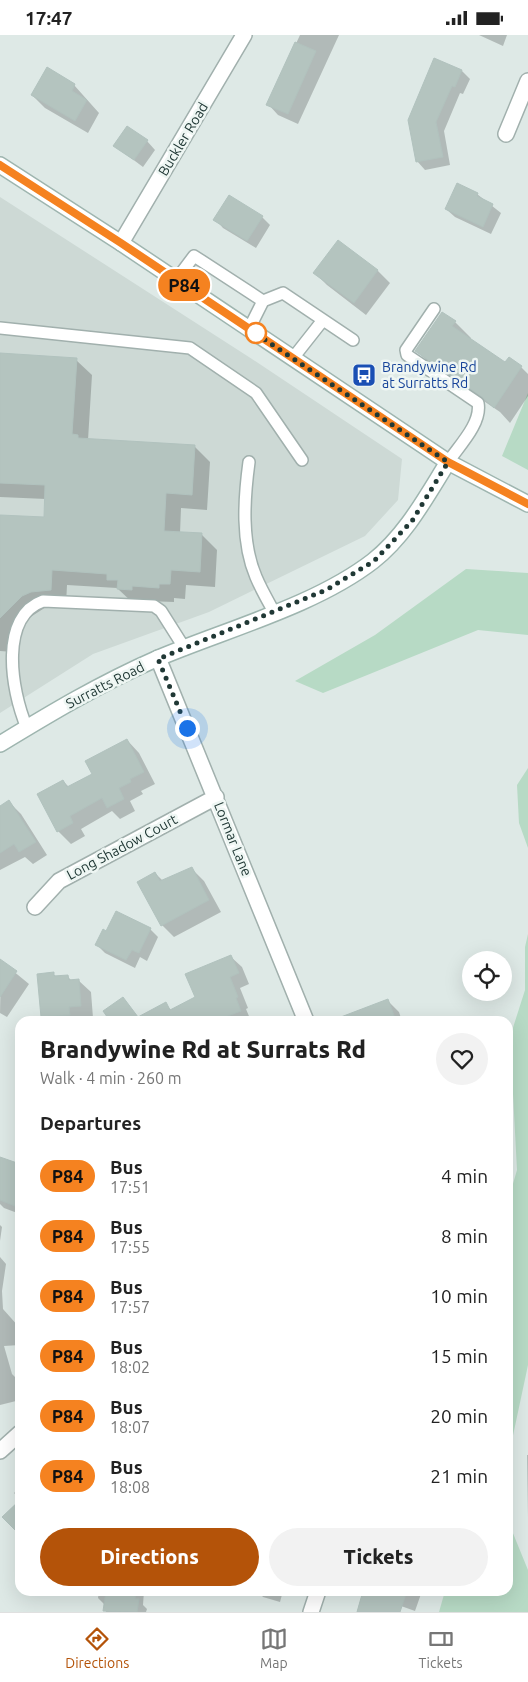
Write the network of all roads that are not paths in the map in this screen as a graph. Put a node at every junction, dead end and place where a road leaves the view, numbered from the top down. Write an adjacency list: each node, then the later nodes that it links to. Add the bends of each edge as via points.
1 (244, 35): 5 (main road, Buckler Road)
2 (528, 81): 3 (main road)
3 (506, 134)
4 (0, 165): 5 (main road)
5 (121, 243): 6 (main road)
6 (176, 280): 7 (lane, via 194,256); 11 (main road)
7 (263, 301): 9 (lane, via 283,293); 11 (lane)
8 (434, 309): 16 (lane, via 406,350 407,355 478,403 479,410 476,420)
9 (323, 320): 12 (lane); 13 (lane)
10 (0, 328): 14 (lane, via 190,348 256,393)
11 (249, 329): 13 (main road)
12 (353, 340)
13 (293, 358): 16 (main road)
14 (302, 460)
15 (249, 462): 18 (lane, via 245,493 249,554)
16 (448, 462): 17 (main road); 18 (main road, Surratts Road, via 412,521 374,561 326,590)
17 (528, 504)
18 (274, 612): 19 (main road, Surratts Road)
19 (185, 649): 20 (main road, Surratts Road); 21 (lane, via 161,611 154,606 42,601 26,605 14,617 6,635 4,666)
20 (158, 659): 21 (main road, Surratts Road, via 94,688); 23 (main road, Lormar Lane)
21 (27, 728): 22 (main road, Surratts Road)
22 (0, 744)
23 (216, 797): 24 (main road, Long Shadow Court, via 59,881); 25 (main road, Lormar Lane)
24 (36, 907)
25 (304, 1016)
26 (15, 1438): 27 (main road)
27 (0, 1451)
28 (316, 1596): 29 (main road)
29 (311, 1612)

